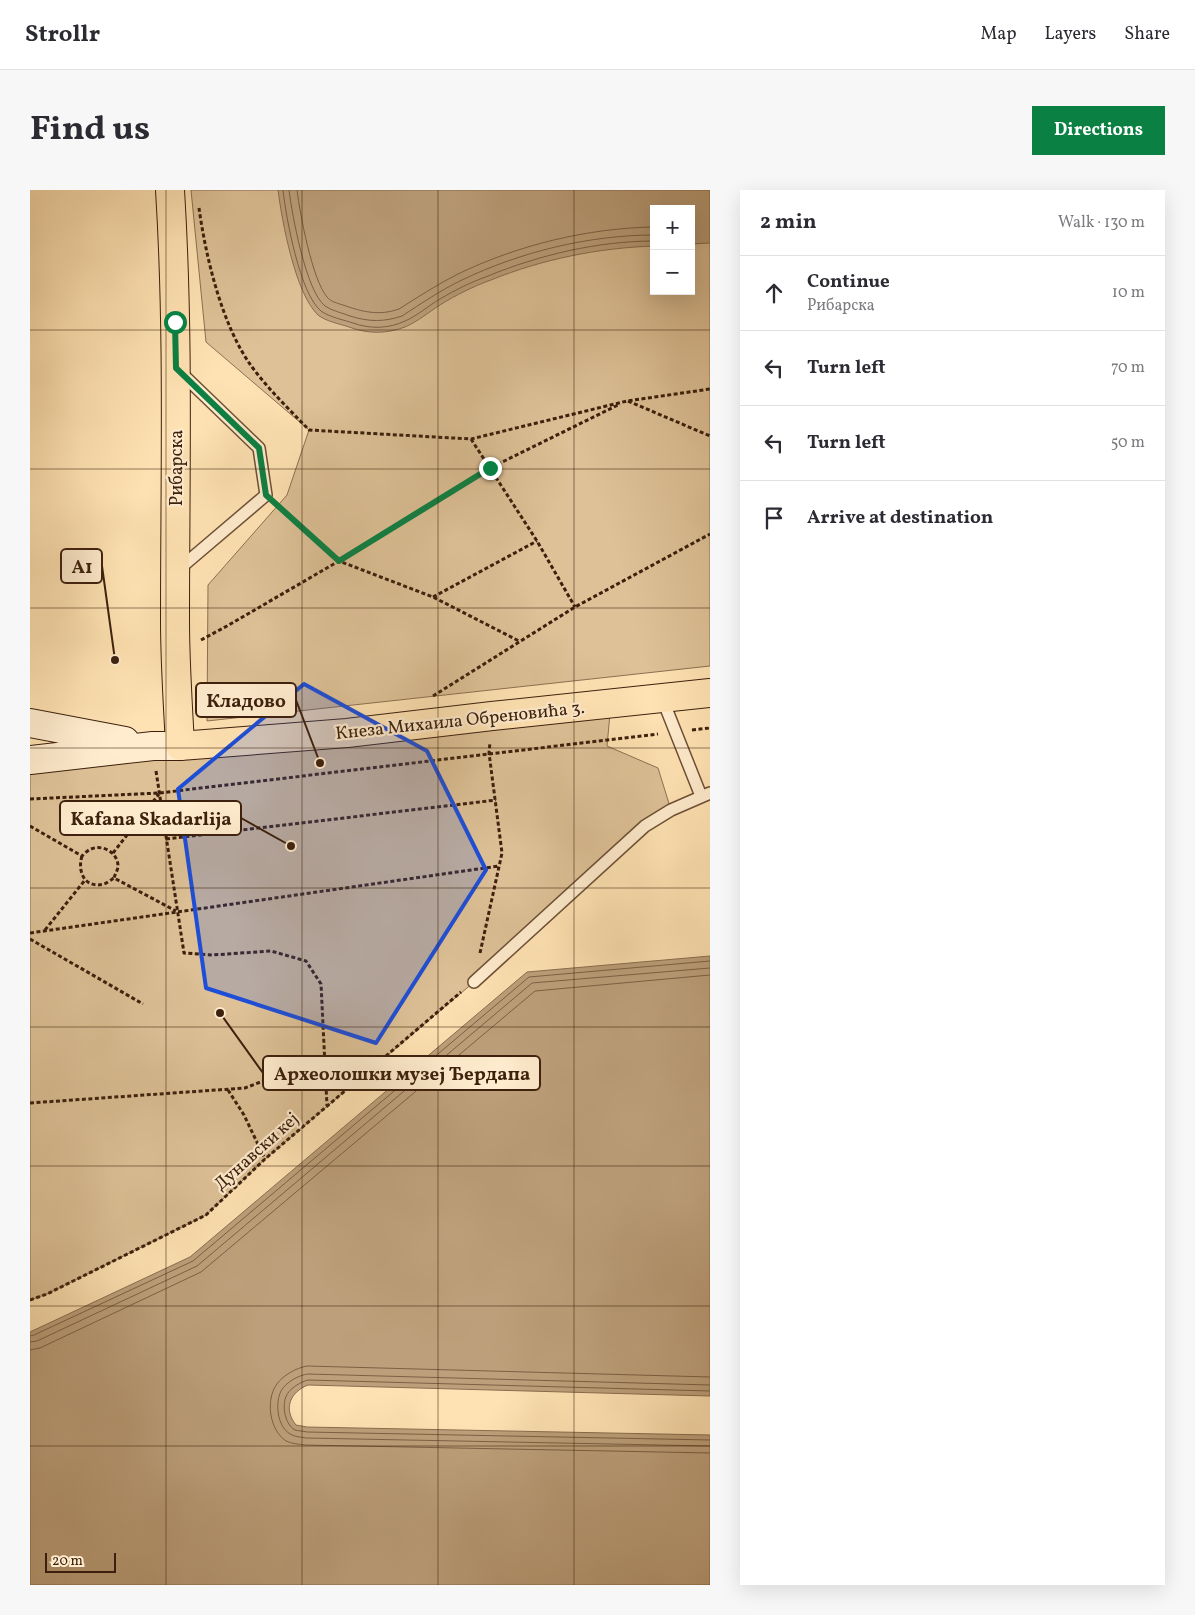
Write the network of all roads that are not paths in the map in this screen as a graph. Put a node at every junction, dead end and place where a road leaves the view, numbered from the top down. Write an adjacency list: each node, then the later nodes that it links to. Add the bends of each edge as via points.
1 (170, 190): 2 (main road, Рибарска)
2 (176, 368): 3 (main road, Рибарска); 3 (lane, via 259,448 266,495)
3 (176, 571): 8 (main road, Рибарска)
4 (710, 693): 5 (main road, Кнеза Михаила Обреновића 3.)
5 (662, 698): 8 (main road, Кнеза Михаила Обреновића 3., via 346,733); 10 (lane)
6 (30, 723): 7 (main road)
7 (154, 746): 8 (main road); 9 (main road)
8 (180, 746)
9 (30, 760)
10 (705, 794): 11 (lane, via 645,826)
11 (474, 982)

